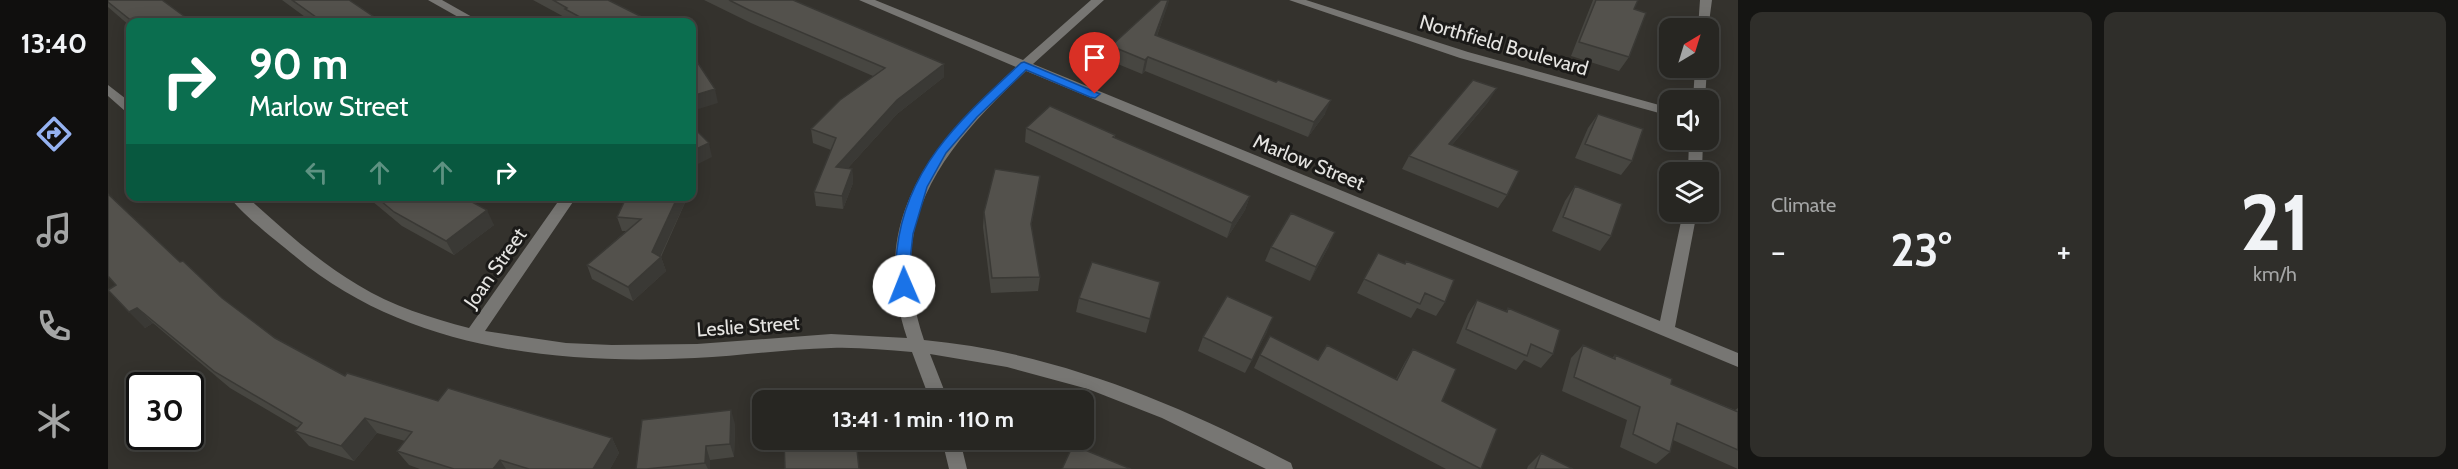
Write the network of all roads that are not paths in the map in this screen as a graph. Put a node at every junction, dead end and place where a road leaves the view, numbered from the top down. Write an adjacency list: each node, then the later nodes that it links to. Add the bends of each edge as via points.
1 (434, 0): 6 (street)
2 (865, 0): 8 (street, Marlow Street)
3 (1098, 0): 8 (street)
4 (1295, 0): 11 (street, Northfield Boulevard, via 1464,55)
5 (1706, 0): 7 (street)
6 (468, 18)
7 (1705, 18)
8 (1024, 65): 15 (street, Marlow Street); 17 (street, via 949,141 933,162 912,207 902,270 908,315)
9 (108, 89): 10 (street)
10 (126, 105)
11 (1659, 109)
12 (242, 201): 16 (street, Leslie Street, via 332,278 357,293 417,319)
13 (567, 201): 16 (street, Joan Street)
14 (1688, 222): 15 (street)
15 (1666, 330): 18 (street, Marlow Street)
16 (474, 334): 17 (street, Leslie Street, via 579,351 638,354 823,342)
17 (918, 347): 19 (street); 22 (street, Leslie Street, via 1000,358 1082,380 1164,409)
18 (1738, 360)
19 (935, 390)
20 (953, 450): 21 (street)
21 (958, 469)
22 (1284, 469)

